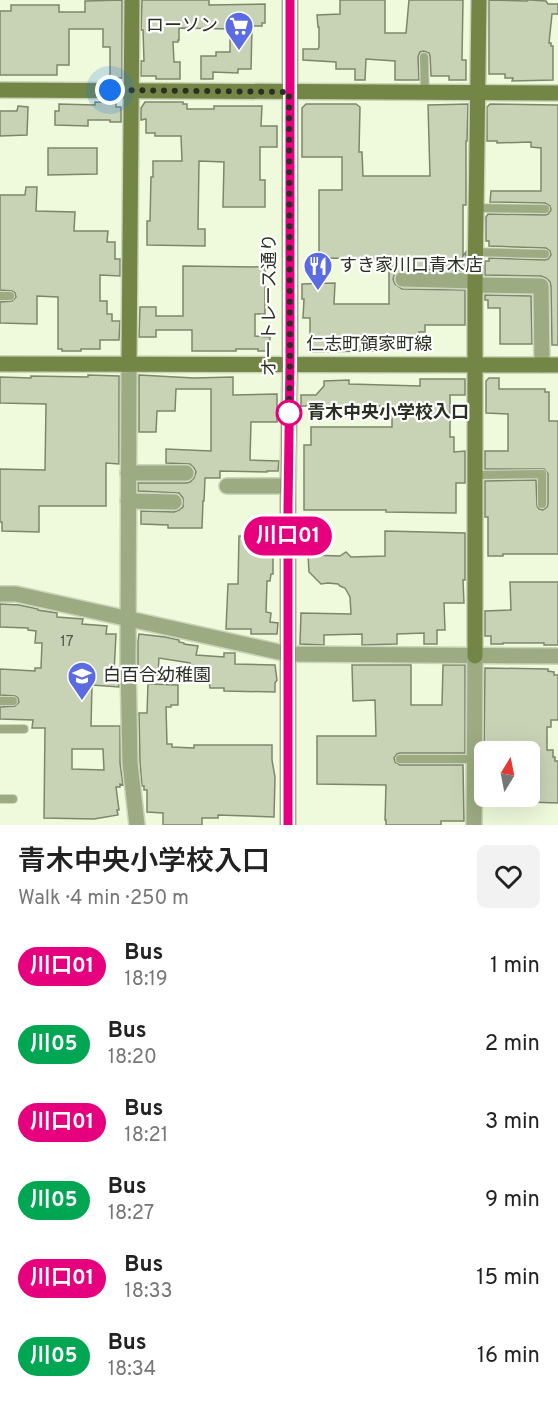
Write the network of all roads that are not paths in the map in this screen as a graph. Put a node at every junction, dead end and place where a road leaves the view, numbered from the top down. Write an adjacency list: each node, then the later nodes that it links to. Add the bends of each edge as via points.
1 (132, 0): 6 (street)
2 (290, 0): 7 (street, オートレース通り)
3 (479, 0): 9 (street)
4 (424, 57): 8 (lane)
5 (0, 90): 6 (street)
6 (132, 90): 7 (street); 19 (street)
7 (289, 92): 8 (street); 21 (street, オートレース通り)
8 (425, 93): 9 (street)
9 (477, 93): 10 (street); 11 (street)
10 (558, 93)
11 (477, 208): 12 (lane); 13 (street)
12 (545, 209)
13 (476, 252): 14 (lane); 16 (street)
14 (545, 254)
15 (403, 279): 16 (street)
16 (476, 283): 22 (street); 23 (street, via 541,286)
17 (0, 296): 18 (lane)
18 (10, 296)
19 (129, 363): 20 (street, 仁志町領家町線); 21 (street, 仁志町領家町線); 25 (street)
20 (0, 364)
21 (290, 364): 22 (street, 仁志町領家町線); 29 (street, オートレース通り)
22 (476, 365): 23 (street, 仁志町領家町線); 27 (street)
23 (542, 365): 24 (street, 仁志町領家町線)
24 (558, 365)
25 (128, 472): 26 (street); 30 (street)
26 (186, 473)
27 (475, 475): 32 (lane, via 542,474); 36 (street)
28 (227, 486): 29 (street)
29 (288, 486): 35 (street, オートレース通り)
30 (128, 501): 31 (street); 34 (street)
31 (174, 502)
32 (542, 504)
33 (0, 594): 34 (street)
34 (128, 618): 35 (street); 48 (street, via 130,763)
35 (288, 654): 36 (street); 49 (street, オートレース通り)
36 (475, 656): 37 (street); 42 (street)
37 (558, 656)
38 (0, 701): 39 (lane)
39 (14, 701)
40 (0, 729): 41 (lane)
41 (24, 729)
42 (475, 741)
43 (400, 759): 44 (lane)
44 (474, 759)
45 (0, 799): 46 (lane)
46 (13, 799)
47 (474, 807): 50 (street)
48 (137, 825)
49 (288, 825)
50 (474, 825)

